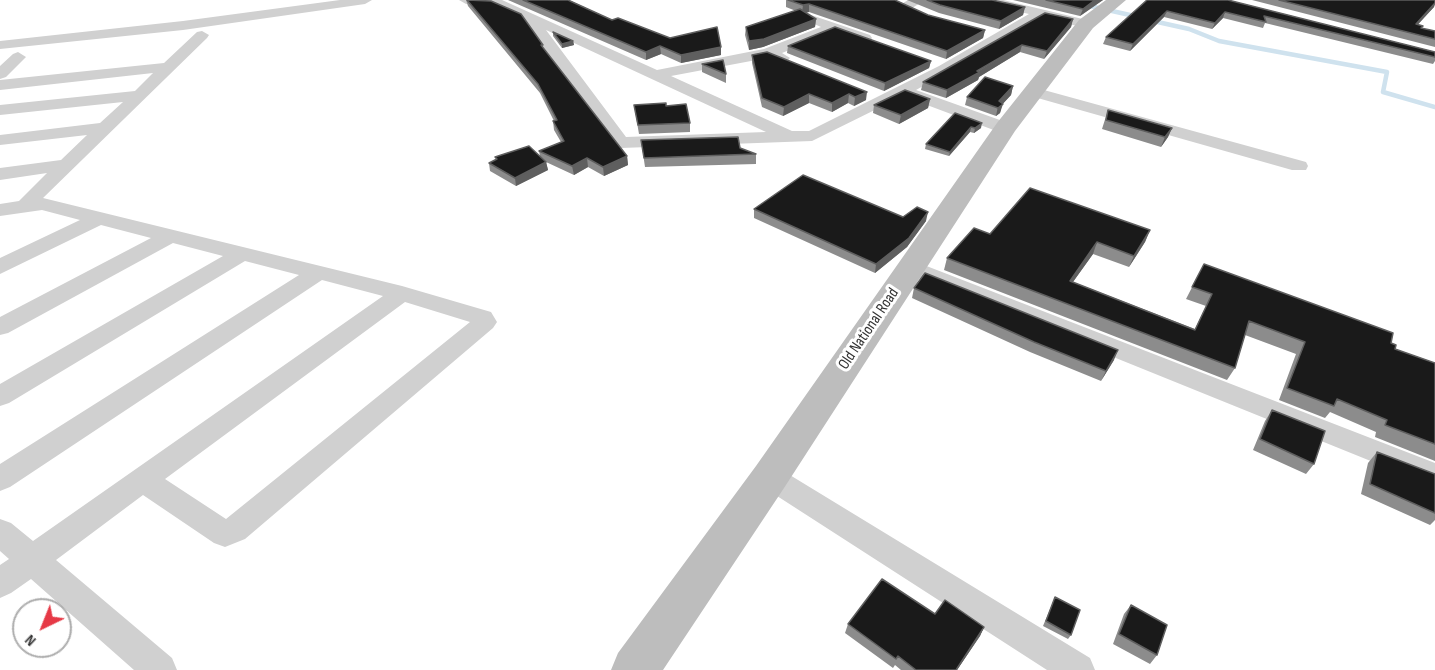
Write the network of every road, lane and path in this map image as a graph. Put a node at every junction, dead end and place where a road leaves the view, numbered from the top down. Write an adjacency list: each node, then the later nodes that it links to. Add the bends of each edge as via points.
1 (365, 0): 17 (street)
2 (466, 0): 10 (street, via 496,2)
3 (890, 0): 6 (street)
4 (918, 0): 6 (street)
5 (986, 0): 8 (street)
6 (904, 7): 9 (street)
7 (1103, 11): 8 (street); 31 (main road, Old National Road)
8 (1041, 13): 14 (street)
9 (923, 14)
10 (529, 17): 27 (street); 37 (street, via 621,143)
11 (808, 18): 12 (street)
12 (834, 27): 16 (street); 19 (street)
13 (978, 30): 14 (street)
14 (1001, 36): 25 (street)
15 (172, 42): 24 (street, via 199,37)
16 (879, 43)
17 (0, 45)
18 (137, 46): 20 (street)
19 (768, 53): 23 (street); 27 (street)
20 (18, 57): 22 (street); 26 (street)
21 (924, 59): 25 (street)
22 (0, 60)
23 (800, 66)
24 (168, 67): 28 (street); 32 (street)
25 (946, 67): 29 (street)
26 (0, 74)
27 (655, 75): 37 (street)
28 (0, 85)
29 (902, 90): 33 (street); 36 (street)
30 (863, 91): 33 (street)
31 (1033, 92): 36 (main road, Old National Road); 40 (street)
32 (140, 95): 34 (street); 35 (street)
33 (884, 99): 37 (street, via 812,136)
34 (0, 110)
35 (105, 128): 38 (street); 39 (street)
36 (1005, 128): 48 (main road, Old National Road)
37 (789, 136)
38 (0, 140)
39 (67, 165): 41 (street); 42 (street, via 29,201)
40 (1299, 166)
41 (0, 174)
42 (44, 204): 43 (street); 44 (street)
43 (0, 210)
44 (99, 218): 45 (street); 47 (street)
45 (170, 236): 46 (street); 51 (street)
46 (243, 254): 49 (street); 52 (street)
47 (0, 267)
48 (911, 267): 53 (street); 54 (main road, Old National Road)
49 (320, 272): 50 (street); 55 (street)
50 (402, 293): 56 (street); 56 (street, via 483,318 485,322 234,530 225,534)
51 (0, 327)
52 (0, 396)
53 (1435, 476)
54 (770, 477): 61 (main road, Old National Road); 62 (street)
55 (0, 479)
56 (143, 480): 58 (street)
57 (0, 532): 58 (street)
58 (32, 560): 59 (street); 60 (street)
59 (0, 583)
60 (160, 670)
61 (635, 670)
62 (1078, 670)

